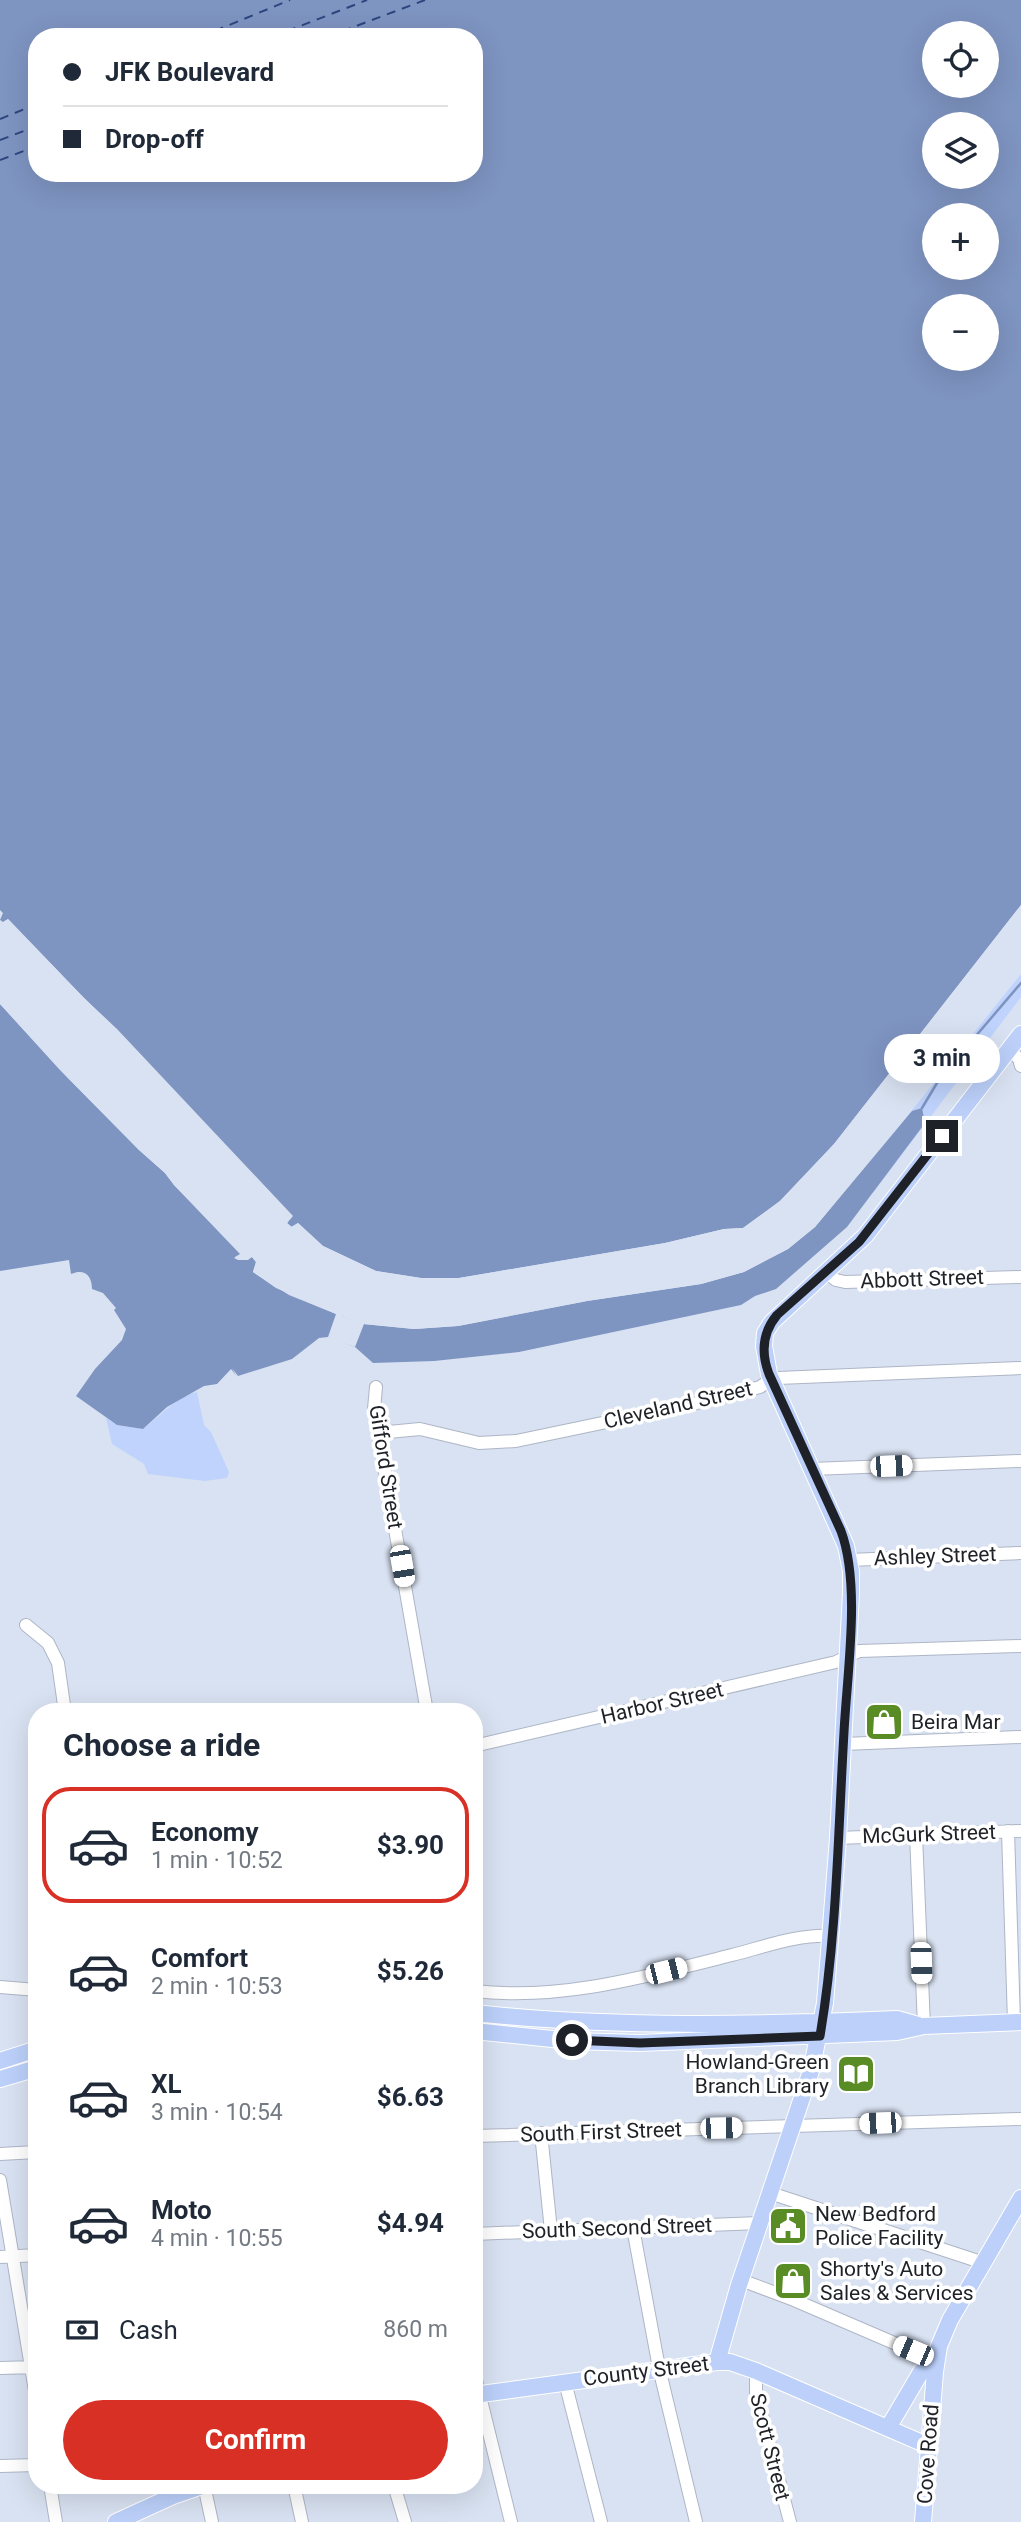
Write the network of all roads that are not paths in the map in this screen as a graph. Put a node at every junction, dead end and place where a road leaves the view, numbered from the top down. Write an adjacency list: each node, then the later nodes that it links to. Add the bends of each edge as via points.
1 (1021, 1034): 2 (main road)
2 (1009, 1049): 3 (street); 4 (main road, via 865,1236)
3 (1021, 1066)
4 (826, 1272): 5 (street, Abbott Street, via 845,1282); 7 (main road, via 767,1329 764,1342)
5 (1021, 1277)
6 (1021, 1368): 7 (street, Cleveland Street)
7 (771, 1379): 9 (street, Cleveland Street, via 760,1387 692,1404 516,1441 479,1443 420,1429); 11 (main road)
8 (376, 1388): 9 (street, Gifford Street)
9 (378, 1433): 18 (street, Gifford Street)
10 (1021, 1461): 11 (street)
11 (813, 1469): 13 (main road)
12 (1021, 1553): 13 (street, Ashley Street)
13 (849, 1560): 16 (main road)
14 (26, 1625): 17 (street, via 48,1643 58,1662)
15 (1021, 1646): 16 (street, Harbor Street, via 859,1651)
16 (848, 1657): 20 (street, Harbor Street); 21 (main road)
17 (64, 1703)
18 (426, 1703)
19 (1021, 1737): 21 (street)
20 (483, 1744)
21 (843, 1744): 24 (main road)
22 (1015, 1831): 23 (street, McGurk Street); 25 (street)
23 (916, 1835): 24 (street, McGurk Street); 32 (street)
24 (838, 1838): 26 (main road)
25 (1016, 1922): 31 (street)
26 (831, 1936): 29 (street, via 803,1937 582,1989); 33 (main road)
27 (0, 1987): 28 (street)
28 (28, 1989)
29 (483, 1991)
30 (483, 2014): 33 (main road, via 625,2024)
31 (1018, 2022): 32 (main road)
32 (924, 2026): 33 (main road, via 897,2032)
33 (821, 2029): 34 (main road, via 640,2043); 40 (main road)
34 (483, 2032)
35 (28, 2052): 36 (main road)
36 (0, 2061)
37 (28, 2071): 38 (main road)
38 (0, 2079)
39 (1021, 2119): 40 (street, South First Street)
40 (793, 2126): 41 (street, South First Street); 46 (main road)
41 (541, 2133): 42 (street, South First Street); 50 (street)
42 (483, 2136)
43 (28, 2152): 44 (street)
44 (0, 2154)
45 (0, 2180): 53 (street)
46 (771, 2193): 48 (main road); 54 (street)
47 (1018, 2207): 54 (main road, Cove Road)
48 (760, 2223): 49 (street, South Second Street); 55 (main road)
49 (633, 2228): 50 (street, South Second Street); 61 (street)
50 (551, 2231): 51 (street, South Second Street)
51 (483, 2234)
52 (28, 2256): 53 (street)
53 (7, 2257): 56 (street)
54 (984, 2263): 57 (main road, Cove Road, via 947,2326)
55 (741, 2280): 57 (street); 58 (main road)
56 (28, 2343)
57 (936, 2361): 66 (main road, via 921,2372); 67 (main road, Cove Road)
58 (717, 2362): 61 (main road, County Street); 62 (main road, County Street)
59 (28, 2367): 60 (street)
60 (0, 2368)
61 (659, 2368): 63 (main road, County Street); 83 (street)
62 (756, 2371): 66 (main road, County Street); 84 (street, Scott Street, via 756,2392)
63 (565, 2382): 64 (main road, County Street); 82 (street)
64 (483, 2394)
65 (483, 2417): 81 (street)
66 (888, 2428): 67 (main road, County Street)
67 (929, 2446): 85 (main road, Cove Road)
68 (28, 2465): 69 (street)
69 (0, 2466)
70 (51, 2494): 76 (street)
71 (167, 2494): 75 (main road)
72 (207, 2494): 78 (street)
73 (296, 2494): 79 (street)
74 (397, 2494): 80 (street)
75 (134, 2518): 77 (main road)
76 (56, 2522)
77 (116, 2522)
78 (212, 2522)
79 (302, 2522)
80 (405, 2522)
81 (511, 2522)
82 (601, 2522)
83 (696, 2522)
84 (790, 2522)
85 (923, 2522)

